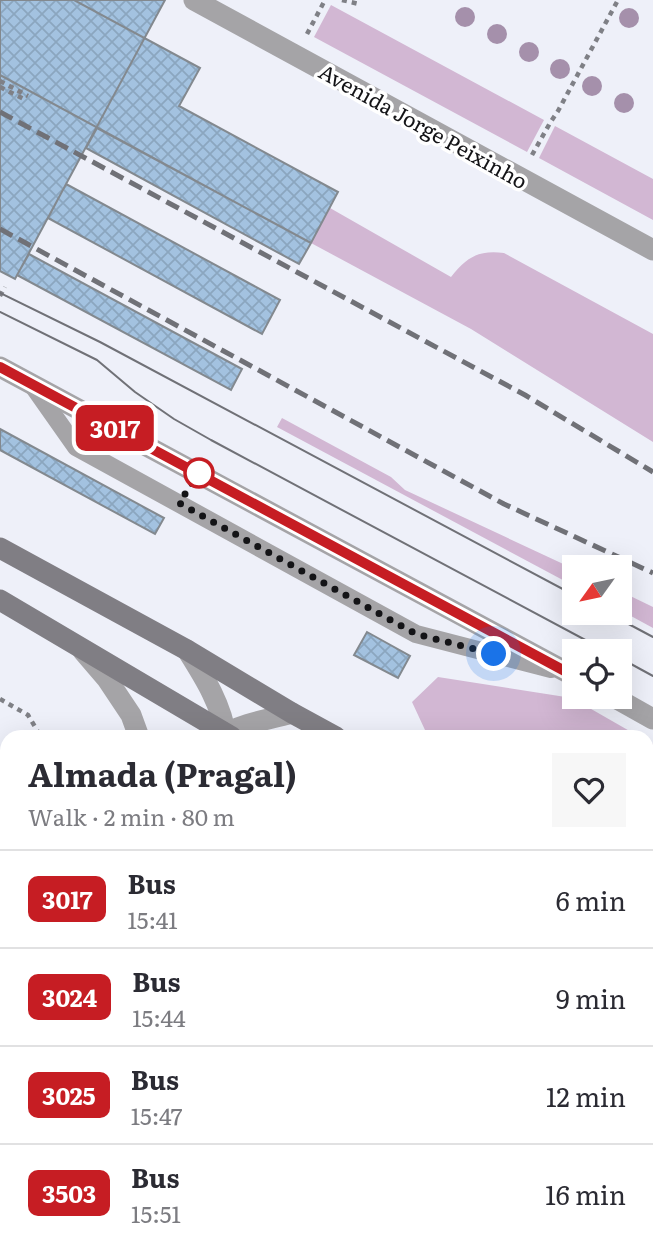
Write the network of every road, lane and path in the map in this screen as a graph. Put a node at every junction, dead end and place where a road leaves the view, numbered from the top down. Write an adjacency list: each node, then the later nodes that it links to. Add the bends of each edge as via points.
1 (194, 0): 10 (street, Avenida Jorge Peixinho)
2 (325, 0): 6 (path)
3 (342, 0): 5 (path)
4 (618, 0): 9 (path)
5 (359, 4)
6 (308, 33)
7 (0, 81): 8 (path, via 27,98)
8 (0, 87)
9 (533, 155)
10 (653, 250)
11 (5, 287): 12 (path)
12 (0, 296)
13 (0, 367): 14 (street)
14 (31, 383): 19 (street); 20 (lane, via 76,447 416,634)
15 (0, 548): 18 (main road)
16 (0, 600): 17 (main road)
17 (79, 646): 26 (street, via 113,688); 27 (main road)
18 (187, 650): 23 (main road); 28 (street, via 208,683)
19 (562, 669)
20 (562, 672)
21 (0, 699): 25 (path, via 28,716)
22 (632, 707): 24 (street)
23 (292, 713): 29 (street); 30 (main road)
24 (653, 719)
25 (37, 730)
26 (136, 730)
27 (216, 730)
28 (224, 730)
29 (243, 730)
30 (323, 730)

